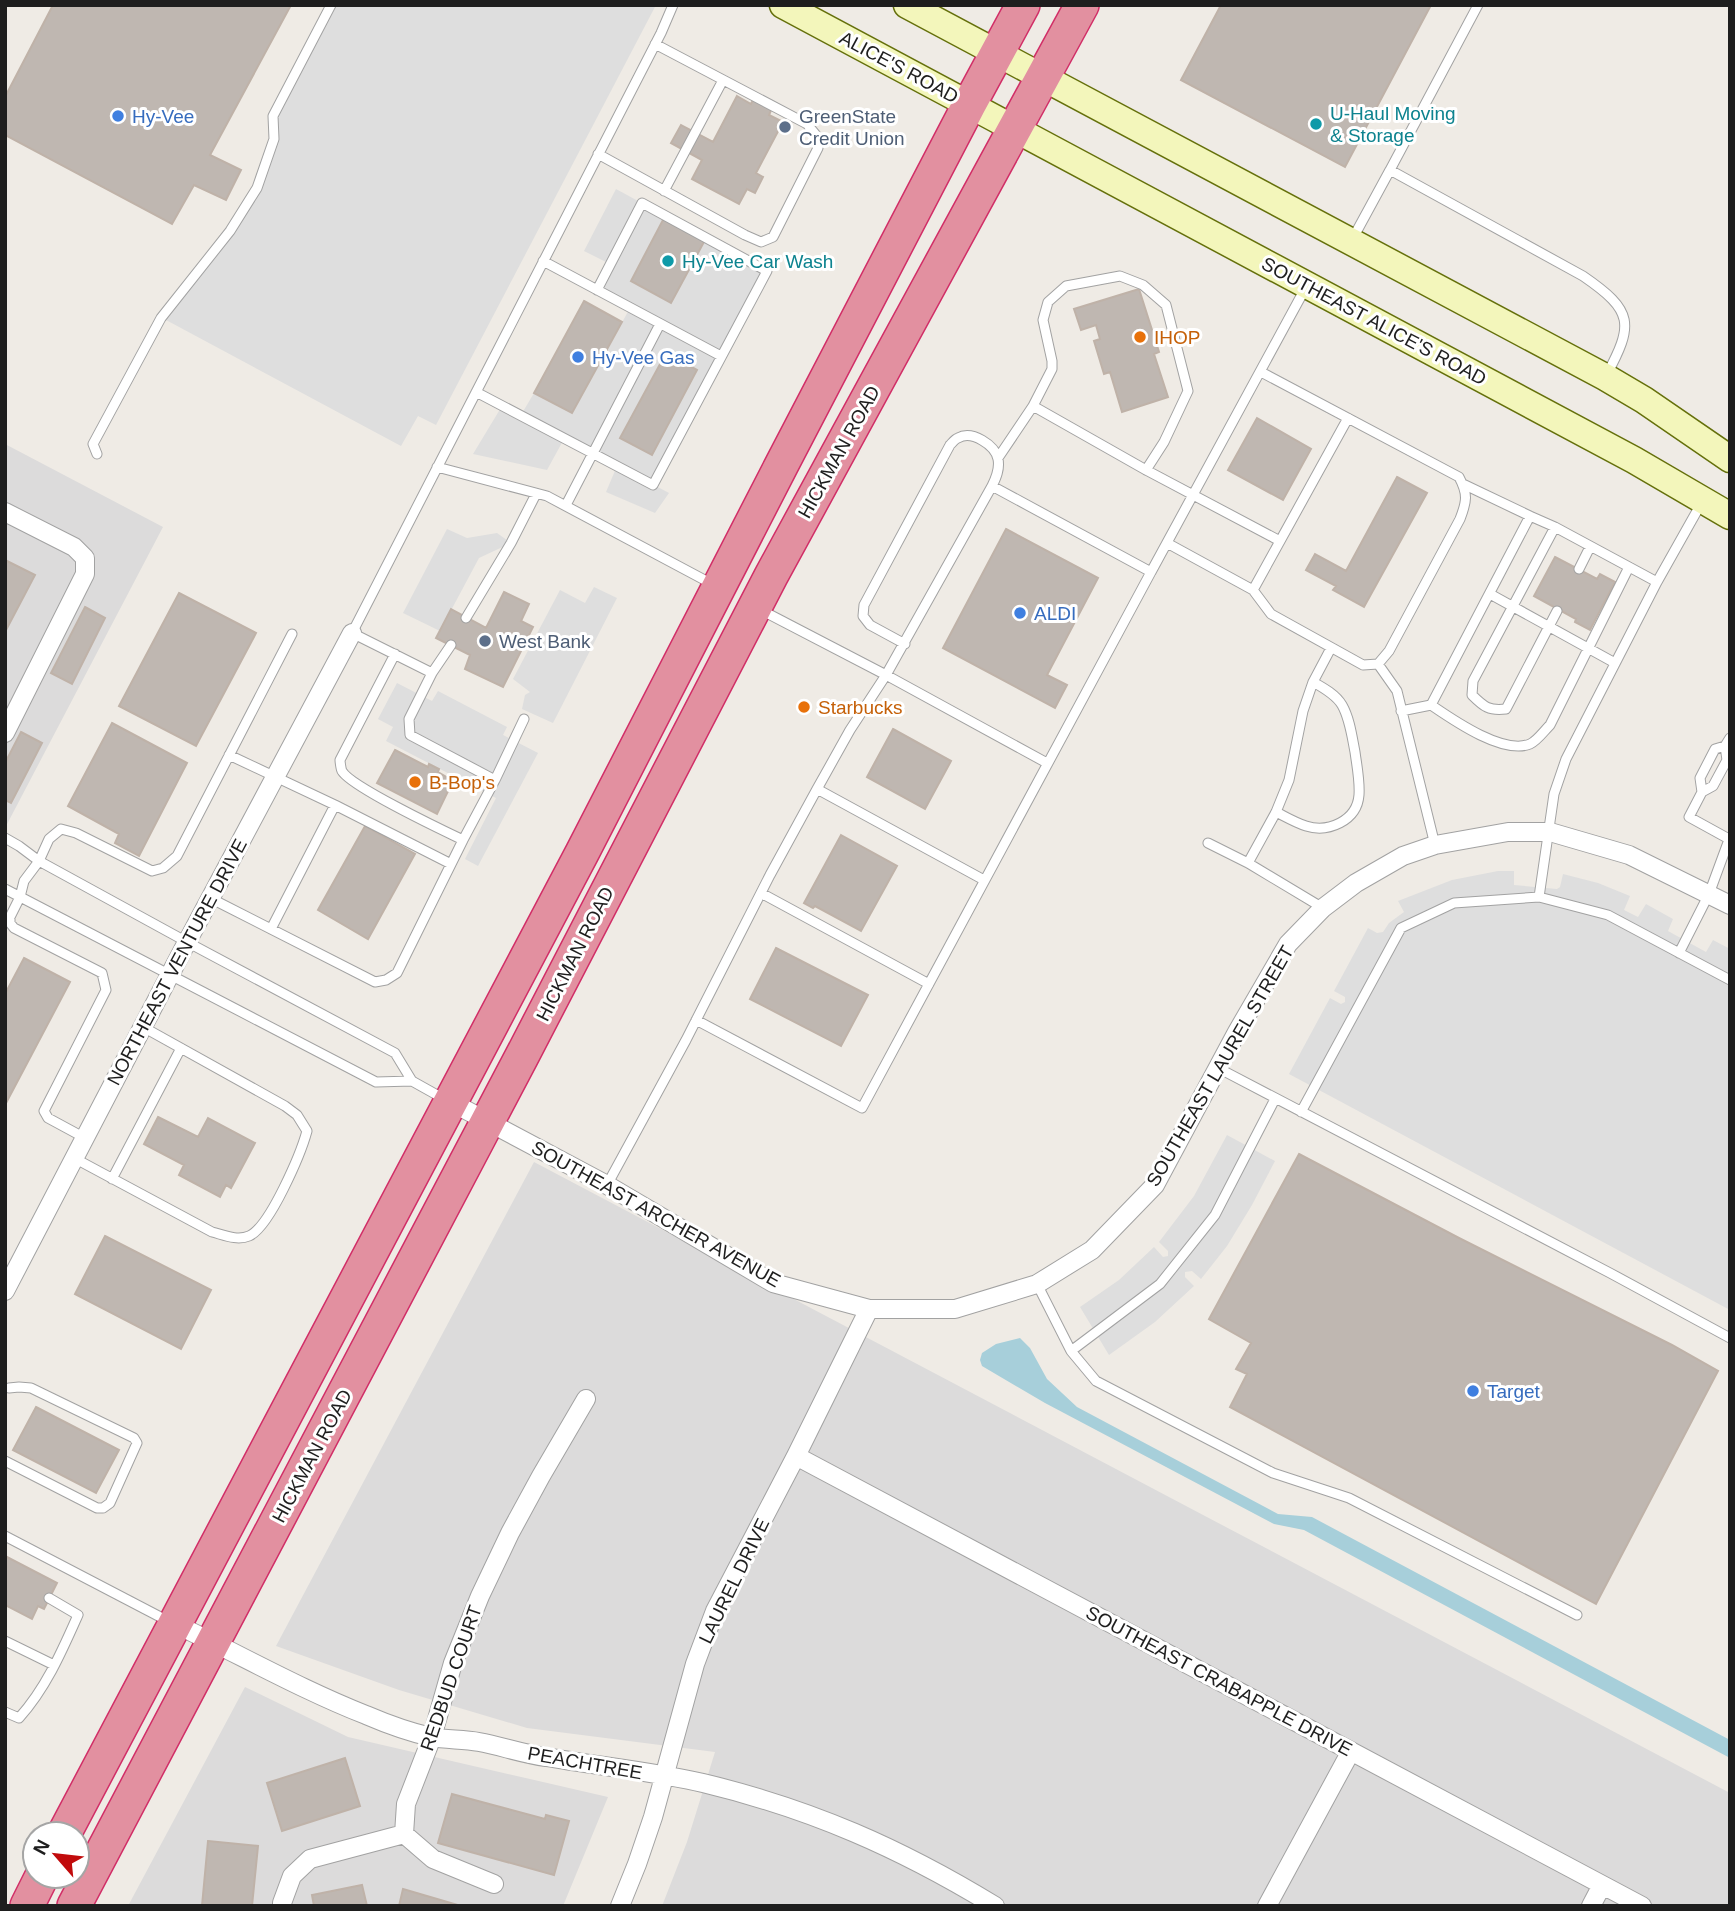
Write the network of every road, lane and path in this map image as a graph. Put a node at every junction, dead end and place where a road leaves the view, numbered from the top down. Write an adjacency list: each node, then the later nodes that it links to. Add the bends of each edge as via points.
1 (331, 5): 29 (lane, via 273,116 274,139 257,188 230,231 161,318 93,444)
2 (673, 5): 8 (lane)
3 (783, 5): 12 (main road, ALICE'S ROAD)
4 (907, 5): 9 (main road)
5 (1023, 5): 9 (highway)
6 (1082, 5): 10 (highway, HICKMAN ROAD)
7 (1478, 5): 15 (lane)
8 (655, 44): 11 (lane); 14 (lane)
9 (998, 54): 10 (main road); 12 (highway)
10 (1044, 78): 13 (highway, HICKMAN ROAD); 17 (main road)
11 (723, 80): 16 (lane); 16 (lane, via 807,124 816,135 818,148 773,237 761,242 745,236)
12 (969, 105): 13 (main road, ALICE'S ROAD); 51 (highway)
13 (1016, 130): 19 (main road, SOUTHEAST ALICE'S ROAD); 55 (highway, HICKMAN ROAD)
14 (598, 154): 16 (lane); 18 (lane)
15 (1390, 170): 17 (lane); 24 (lane, via 1584,276 1611,298 1622,311 1626,329)
16 (664, 191)
17 (1351, 241): 24 (main road)
18 (543, 261): 20 (lane); 25 (lane)
19 (1307, 286): 23 (lane); 38 (main road, SOUTHEAST ALICE'S ROAD)
20 (597, 290): 21 (lane); 22 (lane, via 642,203 767,271)
21 (660, 324): 22 (lane); 28 (lane)
22 (722, 356): 28 (lane, via 653,485)
23 (1261, 372): 27 (lane); 37 (lane)
24 (1605, 377): 31 (main road)
25 (476, 392): 28 (lane); 32 (lane)
26 (1034, 406): 30 (lane); 33 (lane); 33 (lane, via 1052,369 1043,320 1048,302 1066,286 1120,276 1143,285 1166,305 1188,391)
27 (1348, 418): 34 (lane, via 1459,477); 44 (lane)
28 (592, 453): 39 (lane)
29 (97, 454)
30 (998, 458): 35 (lane); 61 (lane, via 992,447 970,436 959,437 950,445 869,594 863,616 870,625)
31 (1730, 459)
32 (437, 467): 36 (lane); 59 (lane)
33 (1146, 470): 37 (lane)
34 (1463, 484): 41 (lane); 67 (lane, via 1466,504 1460,519 1390,651)
35 (992, 486): 49 (lane); 61 (lane)
36 (536, 494): 39 (lane); 57 (lane)
37 (1193, 495): 44 (lane); 45 (lane)
38 (1702, 500): 42 (main road, SOUTHEAST ALICE'S ROAD); 50 (lane)
39 (566, 505): 51 (lane)
40 (5, 512): 74 (street, via 74,547 85,558 85,574)
41 (1530, 516): 43 (lane); 53 (lane)
42 (1730, 516)
43 (1555, 527): 46 (lane); 54 (lane)
44 (1280, 541): 52 (lane)
45 (1167, 543): 49 (lane); 52 (lane)
46 (1590, 547): 47 (lane); 48 (lane)
47 (1629, 567): 50 (lane); 64 (lane)
48 (1579, 569)
49 (1151, 572): 77 (lane)
50 (1657, 582): 66 (lane)
51 (719, 587): 115 (highway)
52 (1253, 590): 63 (lane, via 1271,614)
53 (1490, 594): 54 (lane); 71 (lane)
54 (1512, 606): 58 (lane); 58 (lane, via 1473,681 1472,695 1482,705 1494,711 1506,709)
55 (755, 607): 69 (lane); 117 (highway, HICKMAN ROAD)
56 (1557, 611): 58 (lane)
57 (466, 618)
58 (1549, 626): 64 (lane)
59 (352, 633): 65 (lane); 78 (street, NORTHEAST VENTURE DRIVE)
60 (292, 634): 76 (lane)
61 (905, 644): 69 (lane)
62 (451, 645): 68 (lane)
63 (1331, 648): 67 (lane, via 1363,665); 70 (lane)
64 (1588, 649): 66 (lane); 71 (lane, via 1550,725 1531,744 1514,747 1496,741)
65 (395, 654): 68 (lane); 87 (lane, via 340,760 342,771 380,798)
66 (1615, 663): 84 (lane, via 1566,760 1554,794)
67 (1378, 664): 72 (lane, via 1397,691)
68 (432, 673): 79 (lane, via 409,719 410,735)
69 (886, 675): 77 (lane); 80 (lane)
70 (1313, 682): 83 (lane, via 1289,780); 83 (lane, via 1342,705 1350,729 1359,799 1351,815 1338,825 1323,828 1307,827)
71 (1431, 705): 72 (lane)
72 (1401, 711): 89 (lane)
73 (524, 719): 79 (lane)
74 (5, 733)
75 (1728, 742): 81 (lane, via 1727,760 1713,786); 81 (lane, via 1715,749 1700,778)
76 (229, 755): 78 (lane); 90 (lane, via 177,856 163,868 152,872 61,829)
77 (1047, 763): 93 (lane)
78 (275, 778): 82 (lane); 99 (street, NORTHEAST VENTURE DRIVE)
79 (495, 780): 87 (lane)
80 (817, 789): 93 (lane); 95 (lane)
81 (1702, 792): 86 (lane, via 1689,817)
82 (335, 805): 92 (lane); 103 (lane)
83 (1276, 812): 91 (lane)
84 (1550, 832): 89 (street, SOUTHEAST LAUREL STREET, via 1508,832); 96 (street, SOUTHEAST LAUREL STREET, via 1629,855); 98 (lane)
85 (5, 838): 90 (lane)
86 (1729, 838): 96 (lane)
87 (463, 840): 92 (lane)
88 (1208, 843): 91 (lane)
89 (1435, 845): 101 (street, SOUTHEAST LAUREL STREET, via 1403,856)
90 (39, 861): 97 (lane, via 24,881); 104 (lane)
91 (1248, 863): 101 (lane)
92 (451, 864): 103 (lane, via 397,973 386,980 375,982)
93 (984, 880): 108 (lane)
94 (5, 889): 97 (lane)
95 (761, 893): 108 (lane); 109 (lane)
96 (1709, 894): 100 (street, SOUTHEAST LAUREL STREET); 105 (lane)
97 (20, 897): 102 (lane); 106 (lane)
98 (1539, 897): 105 (lane, via 1608,915); 116 (lane, via 1454,903 1401,928)
99 (211, 898): 103 (lane); 104 (street, NORTHEAST VENTURE DRIVE)
100 (1730, 905)
101 (1322, 908): 112 (street, SOUTHEAST LAUREL STREET, via 1288,944)
102 (8, 925): 118 (lane, via 102,973 105,981 106,990 44,1111 48,1118)
103 (271, 929)
104 (187, 942): 106 (street, NORTHEAST VENTURE DRIVE); 113 (lane, via 395,1053)
105 (1679, 953): 107 (lane)
106 (170, 974): 110 (street, NORTHEAST VENTURE DRIVE); 113 (lane, via 376,1082)
107 (1730, 980)
108 (929, 984): 109 (lane, via 862,1108)
109 (696, 1020): 121 (lane)
110 (143, 1027): 111 (lane); 118 (street, NORTHEAST VENTURE DRIVE)
111 (181, 1048): 120 (lane); 120 (lane, via 285,1106 307,1131 268,1217 250,1236 233,1238 212,1232)
112 (1218, 1068): 114 (lane); 122 (street, SOUTHEAST LAUREL STREET, via 1156,1185 1092,1250)
113 (412, 1081): 115 (lane)
114 (1275, 1098): 116 (lane); 126 (lane, via 1215,1215 1160,1284)
115 (449, 1101): 117 (street, SOUTHEAST ARCHER AVENUE); 134 (highway)
116 (1301, 1112): 125 (lane)
117 (486, 1122): 121 (street, SOUTHEAST ARCHER AVENUE); 136 (highway, HICKMAN ROAD)
118 (85, 1138): 119 (street, NORTHEAST VENTURE DRIVE)
119 (74, 1158): 120 (lane); 123 (street, NORTHEAST VENTURE DRIVE)
120 (112, 1179)
121 (607, 1185): 124 (street, SOUTHEAST ARCHER AVENUE, via 773,1283)
122 (1037, 1284): 124 (street, SOUTHEAST LAUREL STREET, via 954,1309); 126 (lane)
123 (5, 1291)
124 (869, 1309): 129 (street, LAUREL DRIVE)
125 (1730, 1338)
126 (1071, 1351): 133 (lane, via 1096,1381 1273,1472 1349,1499)
127 (7, 1390): 130 (lane, via 31,1388 137,1443 110,1503 103,1508)
128 (586, 1399): 139 (street, REDBUD COURT, via 516,1521 480,1596 453,1664)
129 (796, 1456): 140 (street, SOUTHEAST CRABAPPLE DRIVE); 141 (street, LAUREL DRIVE, via 715,1611 695,1664)
130 (5, 1461)
131 (5, 1536): 134 (lane)
132 (49, 1598): 137 (lane, via 78,1615)
133 (1577, 1615)
134 (175, 1624): 136 (street, PEACHTREE); 142 (highway)
135 (5, 1641): 137 (lane)
136 (214, 1642): 139 (street, PEACHTREE, via 339,1705); 148 (highway, HICKMAN ROAD)
137 (54, 1665): 138 (lane, via 34,1702 19,1718)
138 (5, 1712)
139 (432, 1737): 141 (street, PEACHTREE); 143 (street, REDBUD COURT, via 406,1804)
140 (1351, 1751): 145 (street, SOUTHEAST CRABAPPLE DRIVE); 152 (street)
141 (665, 1776): 150 (street, LAUREL DRIVE); 151 (street, PEACHTREE, via 822,1819 947,1876)
142 (71, 1820)
143 (404, 1834): 144 (street, via 433,1858); 149 (street, via 310,1859 292,1876)
144 (494, 1884)
145 (1602, 1885): 153 (street); 154 (street, SOUTHEAST CRABAPPLE DRIVE)
146 (35, 1890): 147 (highway)
147 (27, 1906)
148 (74, 1906)
149 (282, 1906)
150 (620, 1906)
151 (995, 1906)
152 (1267, 1906)
153 (1591, 1906)
154 (1642, 1906)

